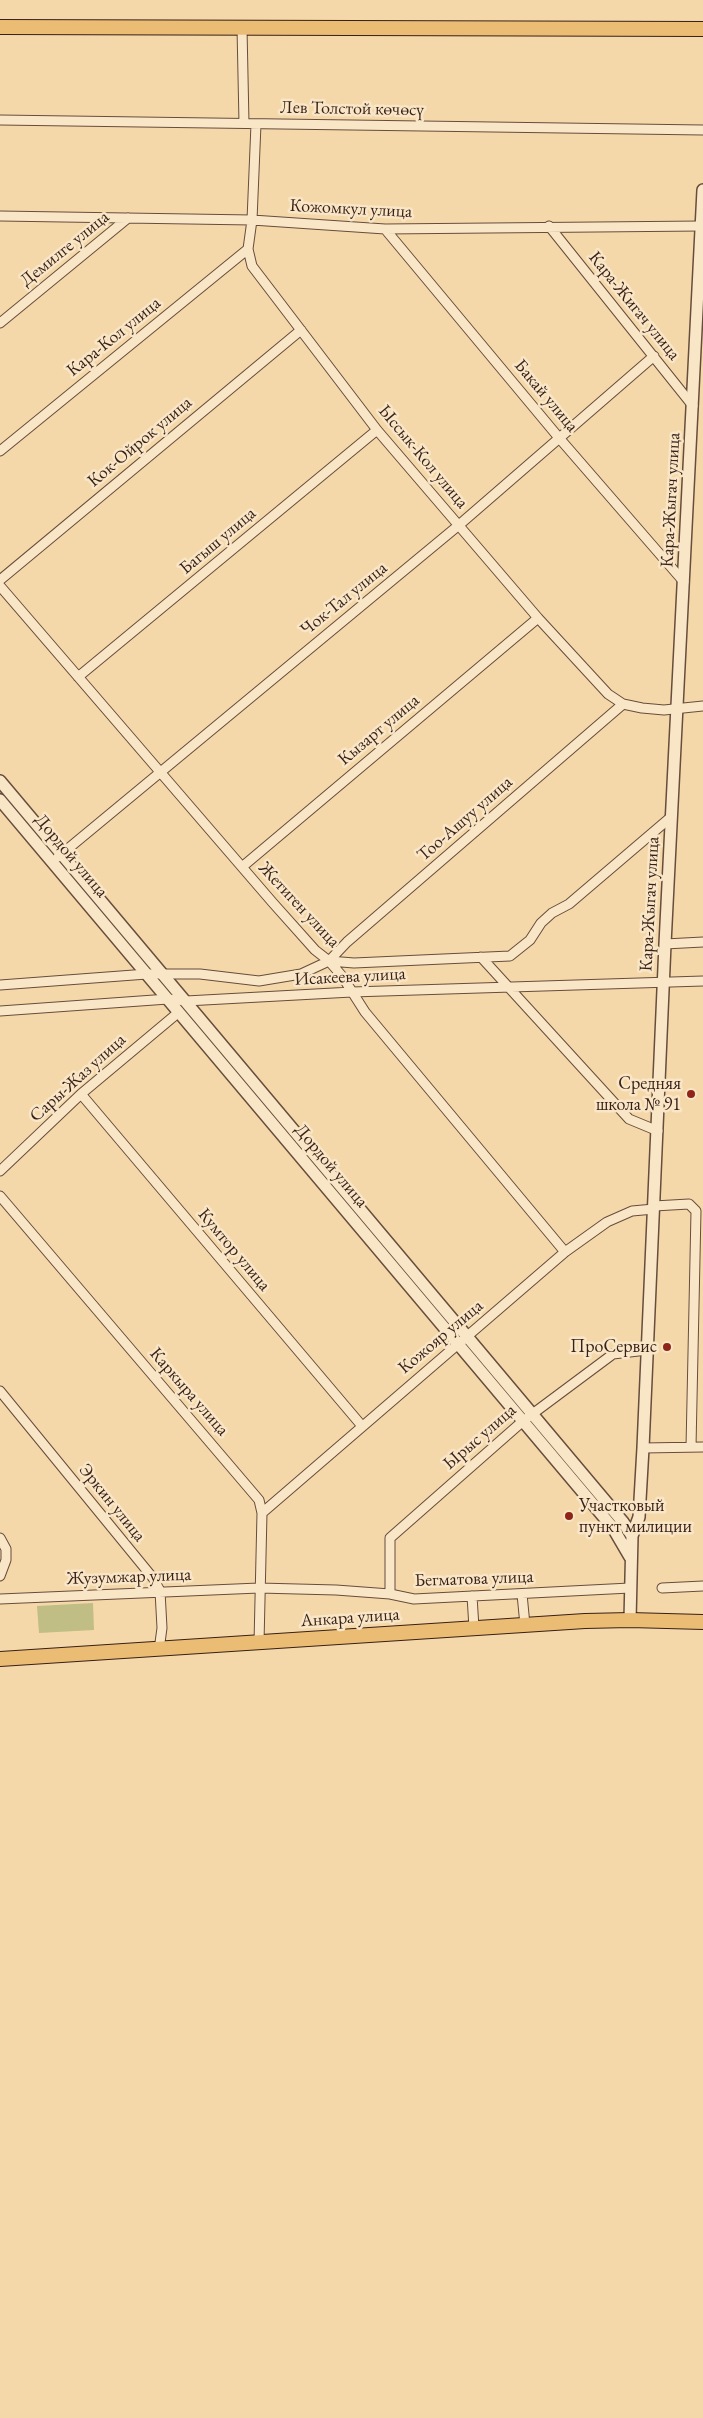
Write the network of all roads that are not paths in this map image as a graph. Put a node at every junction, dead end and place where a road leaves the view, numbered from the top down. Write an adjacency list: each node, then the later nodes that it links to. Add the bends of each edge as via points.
1 (0, 27): 2 (main road)
2 (242, 28): 3 (main road); 5 (street)
3 (703, 29)
4 (0, 120): 5 (street, Лев Толстой көчөсү)
5 (244, 123): 6 (street, Лев Толстой көчөсү)
6 (256, 124): 7 (street, Лев Толстой көчөсү); 11 (street, Ыссык-Кол улица)
7 (703, 130)
8 (703, 190): 13 (street, Кара-Жыгач улица)
9 (0, 216): 10 (street, Кожомкул улица)
10 (128, 218): 11 (street, Кожомкул улица); 16 (street, Демилге улица)
11 (252, 220): 14 (street, Кожомкул улица); 15 (street, Ыссык-Кол улица)
12 (549, 226): 13 (street, Кожомкул улица); 14 (street, Кожомкул улица); 18 (street, Кара-Жигач улица)
13 (701, 226): 19 (street, Кара-Жыгач улица)
14 (385, 229): 21 (street, Бакай улица)
15 (248, 249): 17 (street, Ыссык-Кол улица, via 252,266); 22 (street, Кара-Кол улица)
16 (0, 324)
17 (301, 330): 20 (street, Ыссык-Кол улица); 24 (street, Кок-Ойрок улица)
18 (654, 356): 19 (street, Кара-Жигач улица); 21 (street, Чок-Тал улица)
19 (693, 406): 25 (street, Кара-Жыгач улица)
20 (378, 430): 23 (street, Ыссык-Кол улица); 28 (street, Багыш улица)
21 (560, 439): 23 (street, Чок-Тал улица); 25 (street, Бакай улица)
22 (0, 450)
23 (459, 525): 27 (street, Ыссык-Кол улица); 32 (street, Чок-Тал улица)
24 (0, 580)
25 (684, 582): 31 (street, Кара-Жыгач улица)
26 (0, 586): 28 (street, Жетиген улица)
27 (538, 618): 29 (street, Ыссык-Кол улица, via 608,694); 38 (street, Кызарт улица)
28 (78, 677): 32 (street, Жетиген улица)
29 (624, 704): 31 (street, Ыссык-Кол улица); 42 (street, Тоо-Ашуу улица, via 347,942)
30 (703, 706): 31 (street, Ыссык-Кол улица)
31 (677, 709): 35 (street, Кара-Жыгач улица)
32 (161, 770): 36 (street, Чок-Тал улица); 38 (street, Жетиген улица)
33 (0, 781): 36 (street, Дордой улица)
34 (0, 800): 37 (street, Дордой улица)
35 (671, 817): 40 (street, Кара-Жыгач улица); 41 (street, Исакеева улица, via 569,904 552,913 521,949 510,956)
36 (61, 854): 37 (street, Чок-Тал улица); 44 (street, Дордой улица)
37 (52, 862): 43 (street, Дордой улица)
38 (242, 867): 42 (street, Жетиген улица, via 315,950)
39 (703, 942): 40 (street)
40 (665, 944): 46 (street, Кара-Жыгач улица)
41 (481, 957): 42 (street, Исакеева улица, via 354,963); 48 (street)
42 (329, 961): 44 (street, Исакеева улица, via 301,974 259,981 200,974); 49 (street, Жетиген улица)
43 (147, 974): 44 (street, Исакеева улица); 47 (street, Исакеева улица); 50 (street, Дордой улица)
44 (162, 974): 51 (street, Дордой улица)
45 (703, 981): 46 (street, Исакеева улица)
46 (664, 983): 48 (street, Исакеева улица); 55 (street, Кара-Жыгач улица)
47 (0, 985)
48 (510, 987): 49 (street, Исакеева улица); 55 (street, via 629,1119)
49 (352, 992): 51 (street, Исакеева улица); 59 (street, Жетиген улица, via 365,1012)
50 (168, 999): 51 (street, Исакеева улица); 52 (street, Исакеева улица); 53 (street, Дордой улица)
51 (186, 1001): 60 (street, Дордой улица)
52 (0, 1011)
53 (179, 1012): 54 (street, Сары-Жаз улица); 61 (street, Дордой улица)
54 (81, 1094): 56 (street, Сары-Жаз улица); 65 (street, Кумтор улица)
55 (658, 1131): 58 (street, Кара-Жыгач улица)
56 (0, 1171)
57 (0, 1196): 69 (street, Каркыра улица, via 260,1500)
58 (654, 1208): 59 (street, Кожояр улица, via 632,1211 607,1222); 62 (street, Кара-Жыгач улица); 66 (street, Кожояр улица, via 689,1204 696,1211)
59 (565, 1252): 60 (street, Кожояр улица)
60 (468, 1336): 61 (street, Кожояр улица); 64 (street, Дордой улица)
61 (458, 1344): 64 (street, Дордой улица); 65 (street, Кожояр улица)
62 (647, 1350): 64 (street, Ырыс улица, via 613,1354); 68 (street, Кара-Жыгач улица)
63 (0, 1391): 80 (street, Эркин улица, via 153,1578)
64 (528, 1417): 70 (street, Дордой улица); 74 (street, Дордой улица, via 613,1528); 81 (street, Ырыс улица, via 390,1538)
65 (362, 1426): 69 (street, Кожояр улица)
66 (691, 1447): 67 (street); 68 (street)
67 (703, 1447)
68 (643, 1448): 71 (street, Кара-Жыгач улица)
69 (262, 1513): 77 (street, Каркыра улица)
70 (624, 1522): 71 (street); 72 (street, Дордой улица)
71 (637, 1522): 72 (street, Кара-Жыгач улица)
72 (632, 1536): 74 (street, Кара-Жыгач улица)
73 (0, 1538): 75 (street, via 6,1549 6,1560)
74 (632, 1559): 78 (street, Кара-Жыгач улица)
75 (0, 1576)
76 (703, 1586): 79 (street)
77 (259, 1588): 80 (street, Жузумжар улица); 81 (street, Бегматова улица); 89 (street, Каркыра улица)
78 (630, 1588): 82 (street, Бегматова улица); 85 (street, Кара-Жыгач улица)
79 (662, 1588)
80 (160, 1591): 84 (street, Жузумжар улица); 90 (street, Эркин улица, via 162,1628)
81 (390, 1594): 83 (street, Бегматова улица, via 414,1598)
82 (522, 1594): 83 (street, Бегматова улица); 87 (street)
83 (472, 1596): 88 (street)
84 (0, 1599)
85 (630, 1620): 86 (main road, Анкара улица); 87 (main road, Анкара улица)
86 (703, 1622)
87 (525, 1625): 88 (main road, Анкара улица)
88 (474, 1628): 89 (main road, Анкара улица)
89 (259, 1643): 90 (main road, Анкара улица)
90 (159, 1650): 91 (main road, Анкара улица)
91 (0, 1659)

